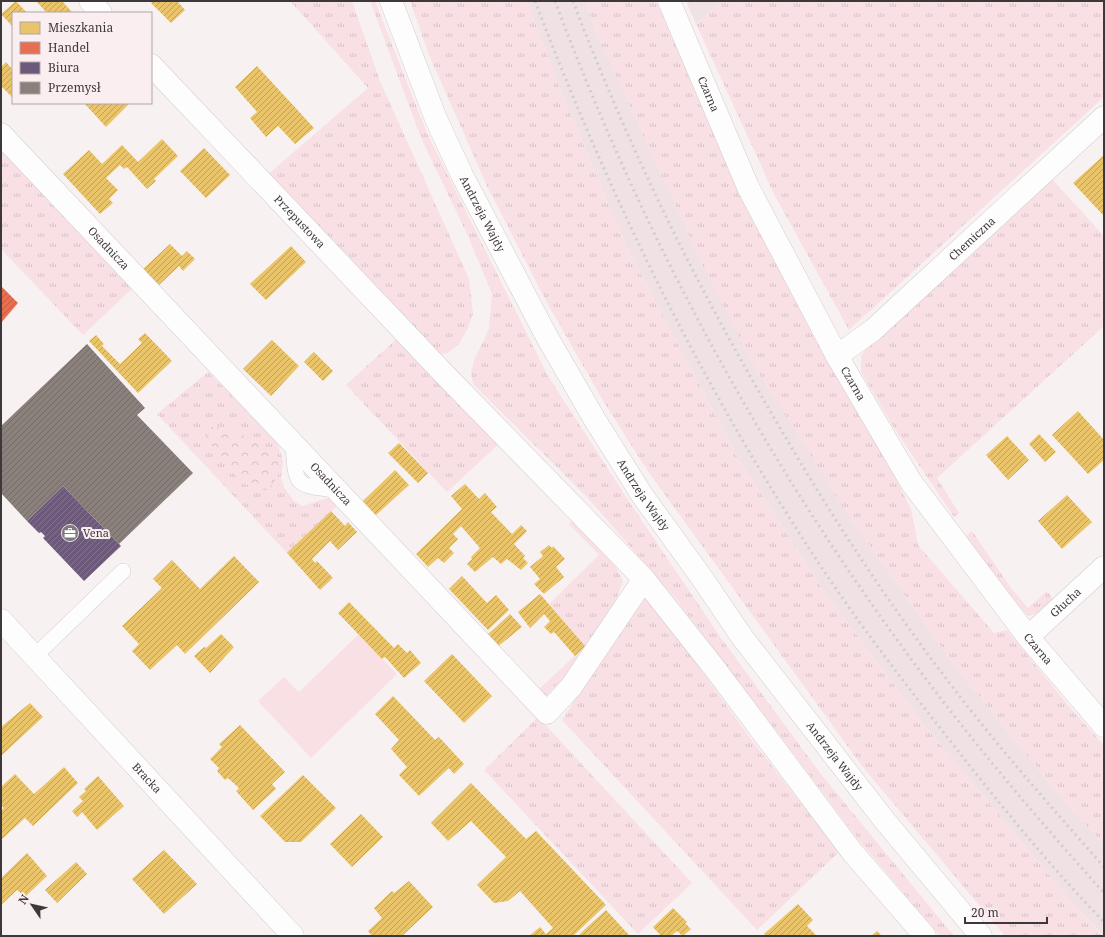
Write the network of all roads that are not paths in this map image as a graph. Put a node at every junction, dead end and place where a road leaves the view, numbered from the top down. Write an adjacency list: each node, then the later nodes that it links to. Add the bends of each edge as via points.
1 (90, 1): 4 (street)
2 (391, 1): 18 (street, Andrzeja Wajdy, via 436,118 462,175 547,337 642,496 742,637 885,821)
3 (669, 1): 8 (street, Czarna, via 748,187)
4 (100, 12)
5 (152, 66): 11 (street, Przepustowa, via 448,378)
6 (1104, 117): 8 (street, Chemiczna, via 873,330)
7 (1, 134): 11 (street, Osadnicza, via 547,713 571,686)
8 (837, 356): 13 (street, Czarna, via 911,482)
9 (1104, 567): 13 (street, Głucha)
10 (123, 571): 14 (lane)
11 (644, 578): 17 (street, Przepustowa, via 853,853)
12 (1, 620): 14 (street, Bracka)
13 (1028, 637): 15 (street, Czarna)
14 (35, 656): 16 (street, Bracka)
15 (1104, 726)
16 (293, 936)
17 (925, 936)
18 (980, 936)

